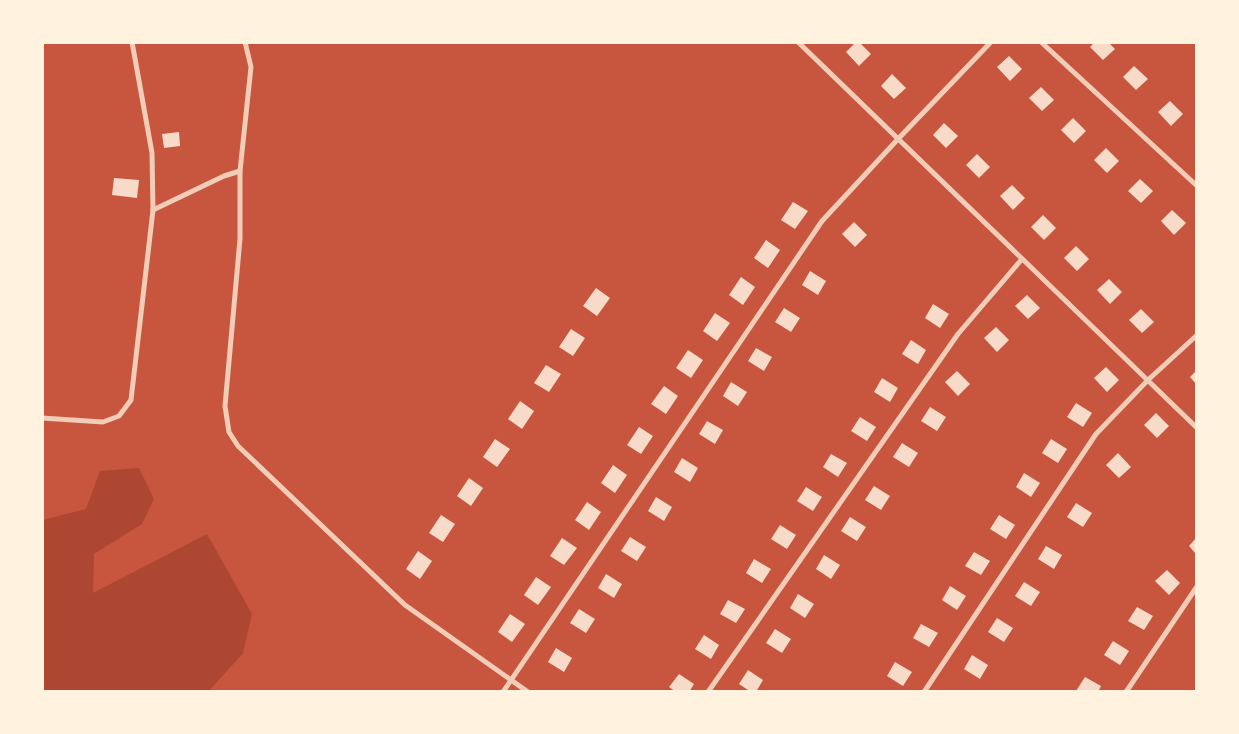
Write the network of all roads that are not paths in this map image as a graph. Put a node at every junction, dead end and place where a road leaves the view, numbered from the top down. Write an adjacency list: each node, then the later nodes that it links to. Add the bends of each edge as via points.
1 (132, 42): 9 (street, via 152,153)
2 (245, 42): 7 (street, via 251,68)
3 (798, 42): 6 (street)
4 (991, 42): 6 (street)
5 (1041, 42): 8 (street)
6 (898, 138): 10 (street); 16 (street, via 822,221)
7 (240, 171): 9 (street); 16 (street, via 240,239 225,406 229,432 238,446 405,605)
8 (1196, 185)
9 (152, 210): 13 (street, via 131,400 119,416 103,422)
10 (1022, 259): 12 (street); 19 (street, via 958,334)
11 (1196, 336): 12 (street)
12 (1148, 380): 14 (street); 20 (street, via 1096,434)
13 (42, 418)
14 (1196, 427)
15 (1196, 588): 21 (street)
16 (511, 680): 17 (street); 18 (street)
17 (503, 692)
18 (528, 692)
19 (708, 692)
20 (924, 692)
21 (1126, 692)

